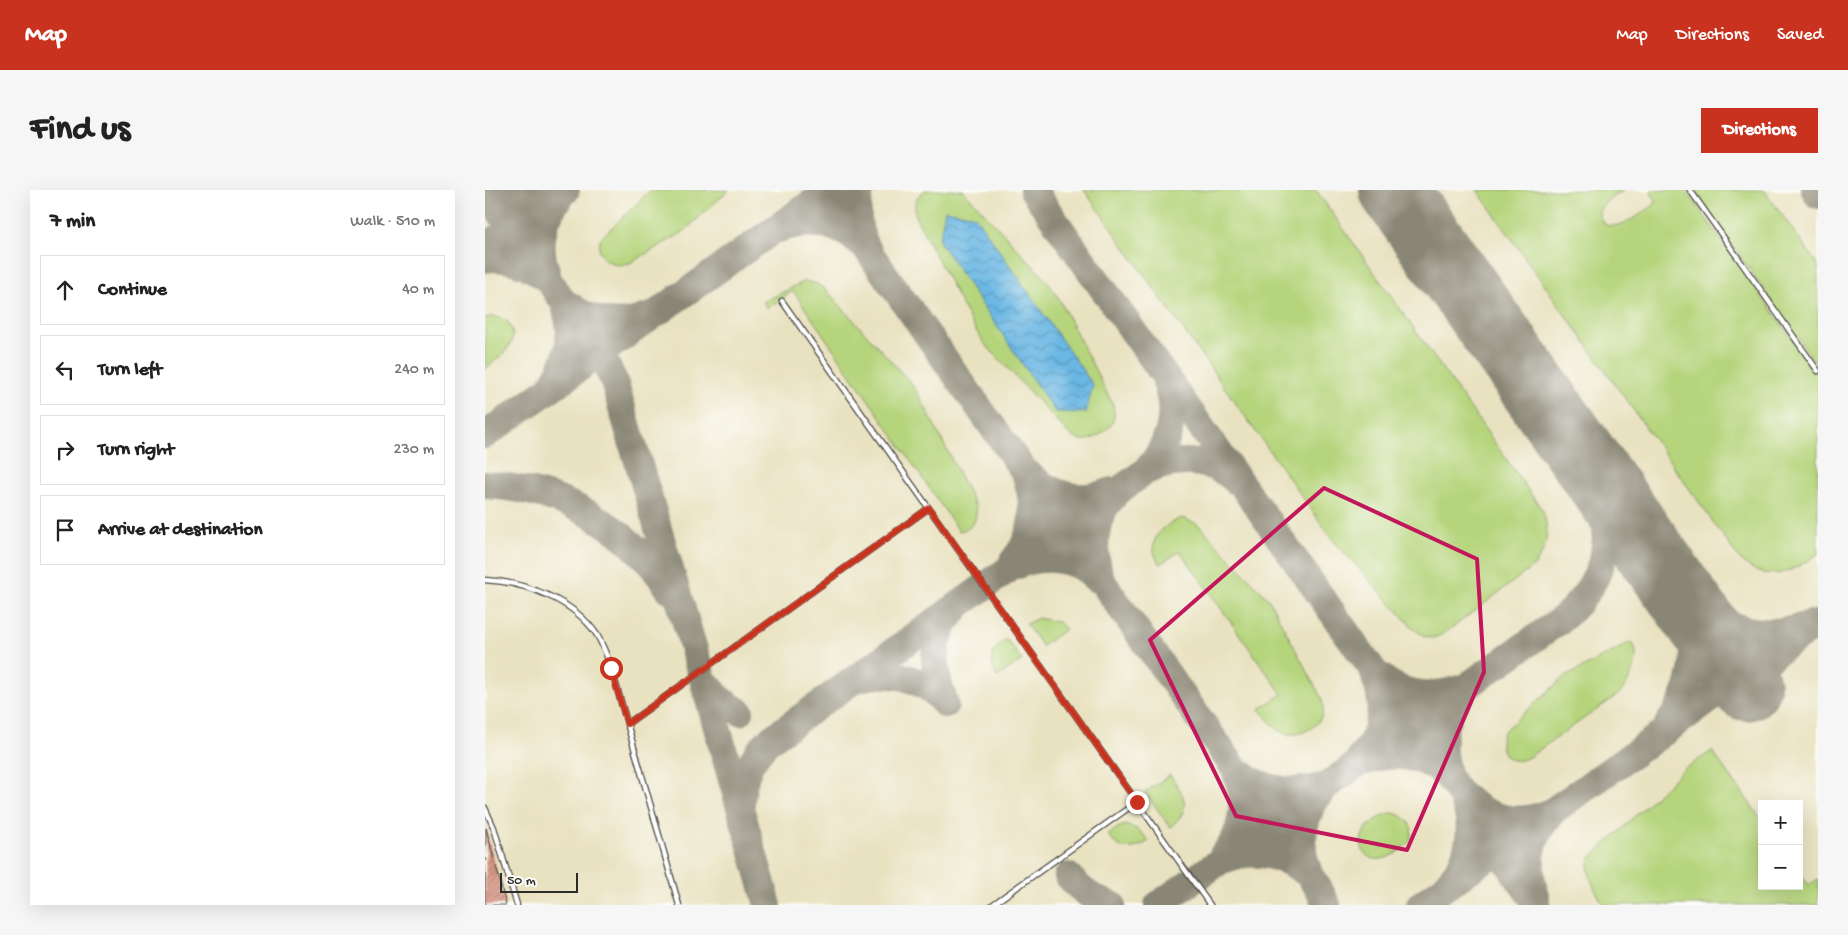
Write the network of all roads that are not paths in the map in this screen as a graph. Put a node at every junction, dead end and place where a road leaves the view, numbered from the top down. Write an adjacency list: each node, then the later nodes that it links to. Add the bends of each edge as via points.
1 (1690, 190): 3 (lane)
2 (782, 301): 4 (lane)
3 (1818, 371)
4 (929, 508): 6 (lane); 7 (lane)
5 (485, 580): 6 (lane, via 517,585 542,594 565,605 583,619 604,649)
6 (627, 724): 10 (lane)
7 (1137, 802): 11 (lane); 12 (lane)
8 (485, 808): 9 (lane)
9 (517, 905)
10 (679, 905)
11 (993, 905)
12 (1210, 905)

